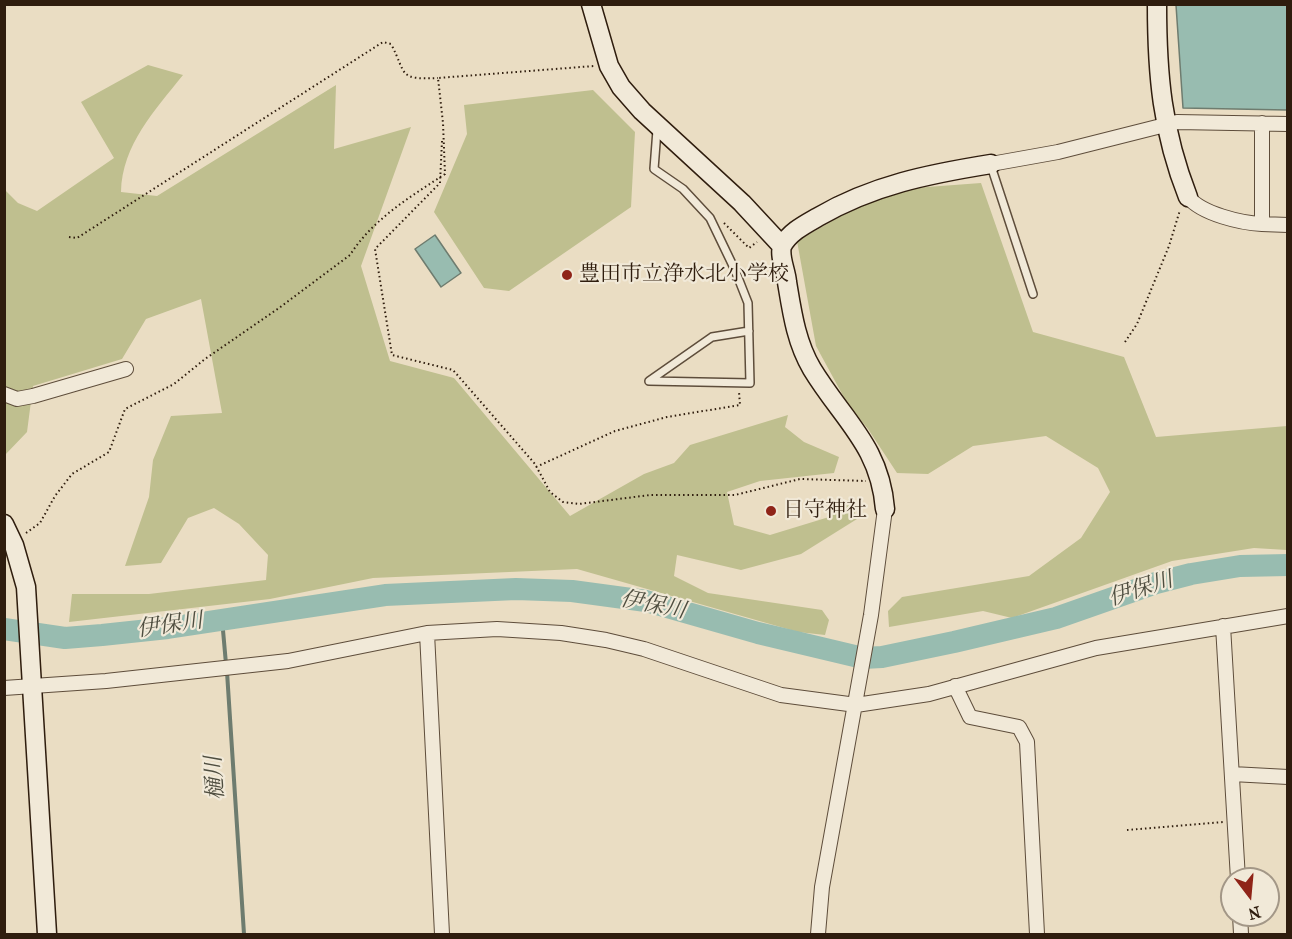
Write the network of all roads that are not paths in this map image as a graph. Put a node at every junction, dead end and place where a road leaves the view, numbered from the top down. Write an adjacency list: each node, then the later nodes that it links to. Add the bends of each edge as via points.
1 (591, 4): 4 (street, via 609,66 621,87)
2 (1157, 4): 6 (street, via 1157,67)
3 (1262, 123): 5 (street); 6 (street); 9 (street)
4 (657, 124): 11 (street); 13 (lane, via 654,169 683,189 710,218 748,303)
5 (1287, 124)
6 (1165, 125): 7 (street); 8 (street)
7 (991, 164): 11 (street, via 925,174 869,191 796,230); 12 (lane)
8 (1189, 197): 9 (street, via 1234,221)
9 (1262, 224): 10 (street)
10 (1287, 225)
11 (782, 246): 16 (street, via 792,317 801,347 876,464 883,483)
12 (1033, 294)
13 (749, 331): 13 (lane, via 750,383 649,381 712,337)
14 (126, 369): 15 (street, via 33,396 17,399)
15 (4, 394)
16 (885, 509): 24 (street)
17 (4, 524): 21 (street, via 26,587)
18 (1287, 616): 19 (street)
19 (1223, 626): 22 (street, via 1096,648); 25 (street)
20 (427, 633): 21 (street, via 288,661); 24 (street, via 497,628 606,640 781,695); 29 (street)
21 (33, 682): 23 (street); 28 (street)
22 (955, 686): 24 (street); 31 (street, via 970,717 1019,727 1027,742)
23 (4, 688)
24 (857, 700): 30 (street, via 822,887)
25 (1232, 774): 26 (street); 27 (street)
26 (1287, 777)
27 (1237, 867)
28 (47, 934)
29 (442, 934)
30 (818, 934)
31 (1037, 934)

